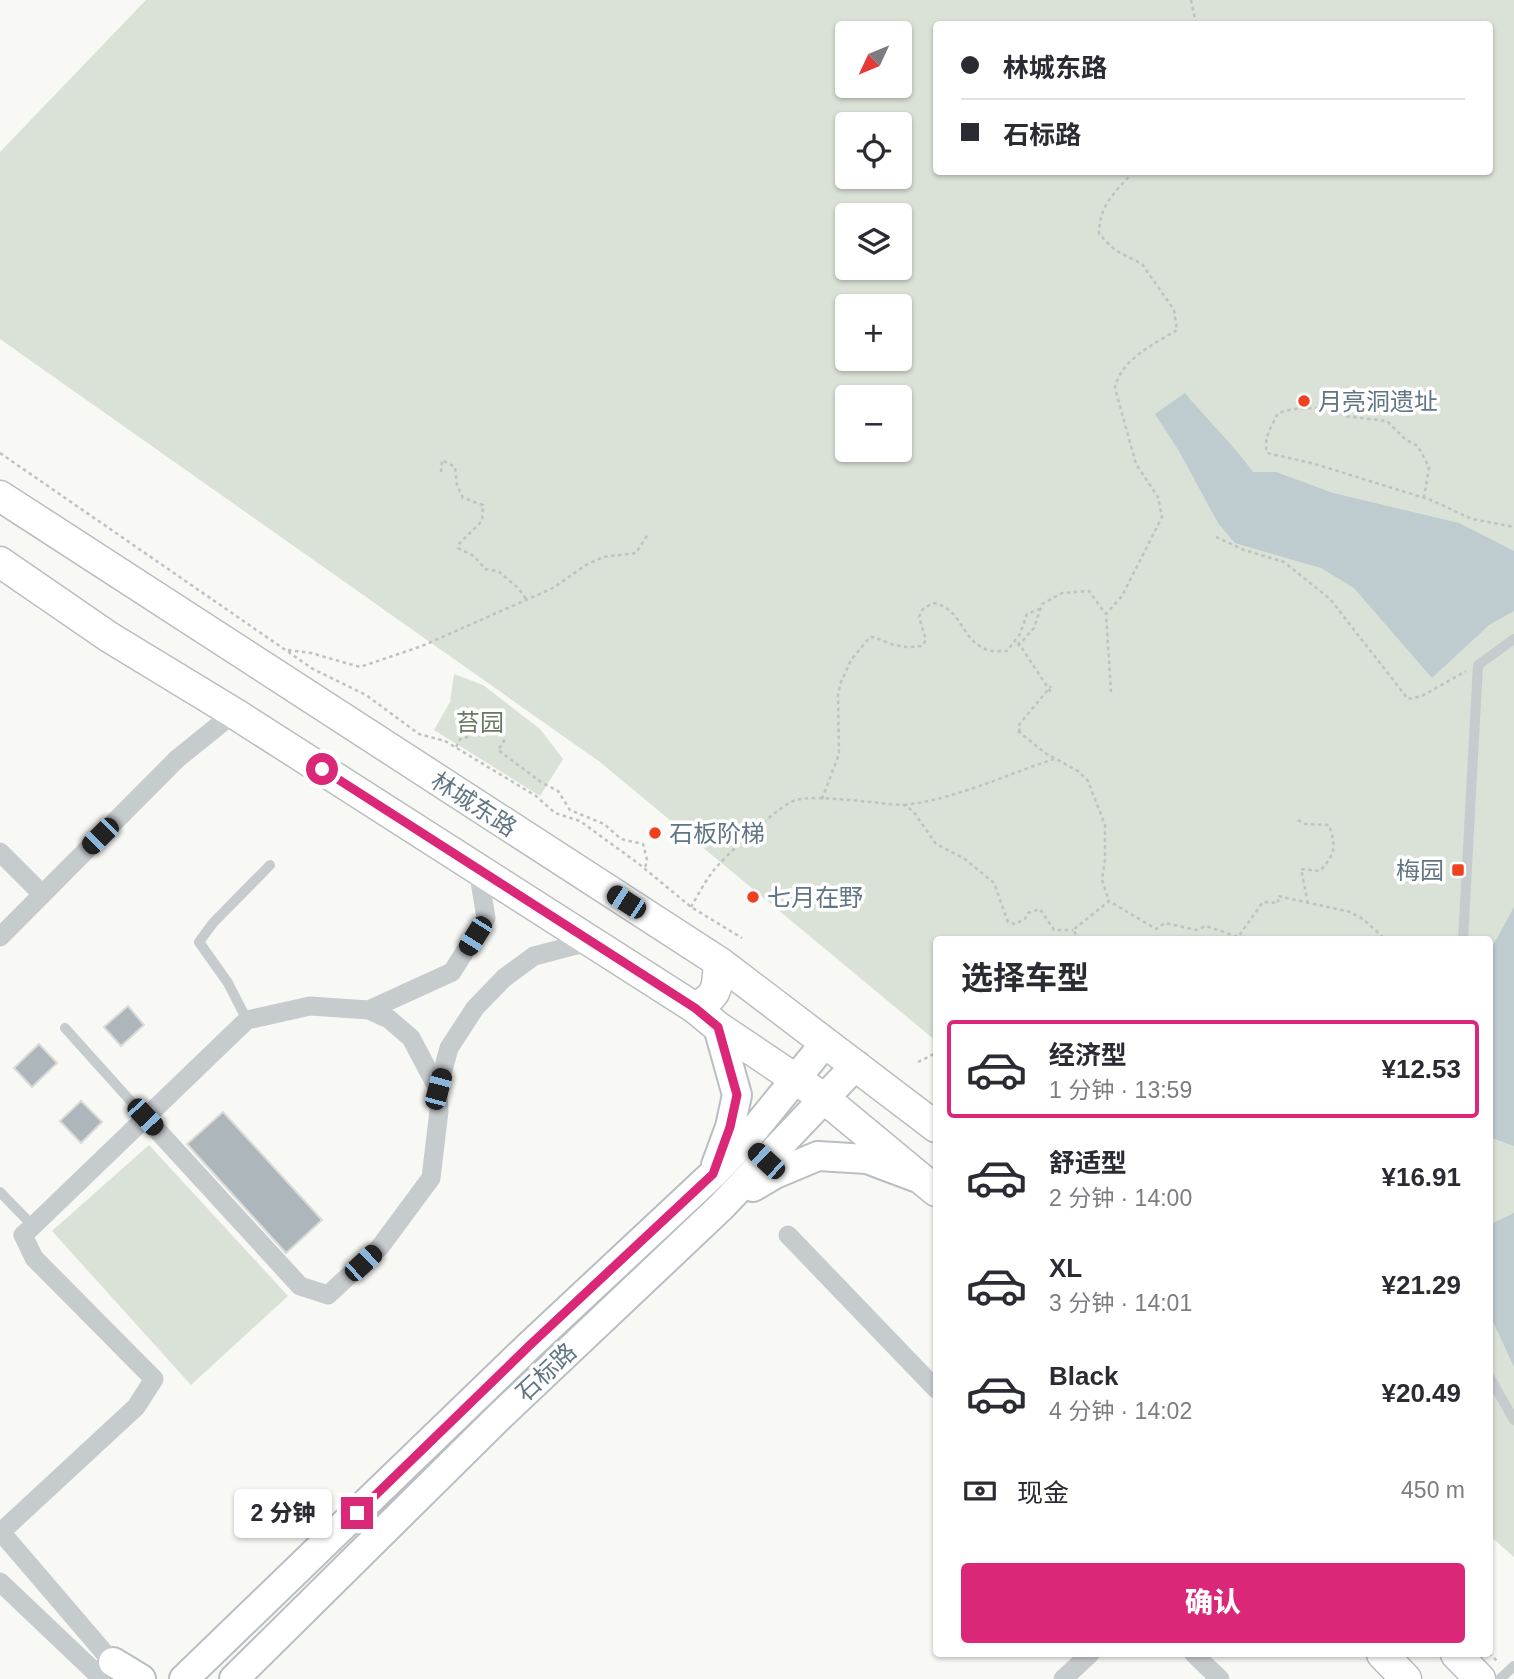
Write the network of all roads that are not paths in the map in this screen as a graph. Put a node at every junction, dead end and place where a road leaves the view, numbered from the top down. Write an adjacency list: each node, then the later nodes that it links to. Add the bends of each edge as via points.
1 (0, 496): 12 (main road, 林城东路)
2 (0, 562): 4 (main road, via 109,637)
3 (1514, 639): 9 (lane, via 1478,665)
4 (234, 713): 7 (main road); 8 (street, via 177,759)
5 (0, 852): 8 (street)
6 (270, 865): 15 (lane, via 199,942)
7 (478, 869): 11 (main road); 14 (street, via 486,918 452,972)
8 (43, 894): 10 (street)
9 (1462, 936)
10 (0, 937)
11 (592, 942): 13 (main road); 21 (street, via 534,956 504,978 475,1008 449,1048)
12 (719, 962): 13 (main road, via 717,990); 18 (main road, 林城东路)
13 (695, 1008): 16 (main road)
14 (369, 1010): 15 (street, via 310,1006); 21 (street, via 389,1019 411,1038)
15 (247, 1020): 23 (street)
16 (718, 1027): 20 (main road); 27 (main road, via 737,1095)
17 (65, 1028): 23 (lane)
18 (825, 1043): 19 (main road, 林城东路); 20 (main road, 石标路)
19 (856, 1065): 22 (main road, 石标路); 24 (main road, 林城东路)
20 (796, 1079): 22 (main road); 25 (main road, 石标路)
21 (438, 1089): 23 (street, via 432,1178 380,1247 328,1295 300,1286)
22 (825, 1099): 26 (main road, 石标路); 28 (main road)
23 (145, 1117): 31 (street)
24 (933, 1125)
25 (745, 1141): 26 (main road); 27 (main road, 石标路)
26 (766, 1161): 30 (main road, 石标路)
27 (713, 1174): 37 (main road, 石标路)
28 (930, 1186): 30 (main road, via 867,1159 818,1156 775,1174)
29 (0, 1192): 31 (lane)
30 (721, 1207): 47 (main road, 石标路, via 500,1416)
31 (33, 1226): 43 (street, via 23,1236 34,1258 154,1379 136,1407 1,1532)
32 (788, 1235): 34 (street)
33 (1493, 1383): 35 (lane)
34 (933, 1386)
35 (1514, 1420)
36 (0, 1581): 43 (street)
37 (222, 1644): 45 (main road, via 206,1646); 46 (main road, 石标路)
38 (1087, 1657): 48 (street)
39 (1198, 1657): 49 (street)
40 (1385, 1657): 50 (main road)
41 (1459, 1657): 51 (main road)
42 (1514, 1666): 52 (lane)
43 (113, 1672): 44 (main road)
44 (141, 1679)
45 (168, 1679)
46 (184, 1679)
47 (234, 1679)
48 (1063, 1679)
49 (1220, 1679)
50 (1406, 1679)
51 (1480, 1679)
52 (1500, 1679)

